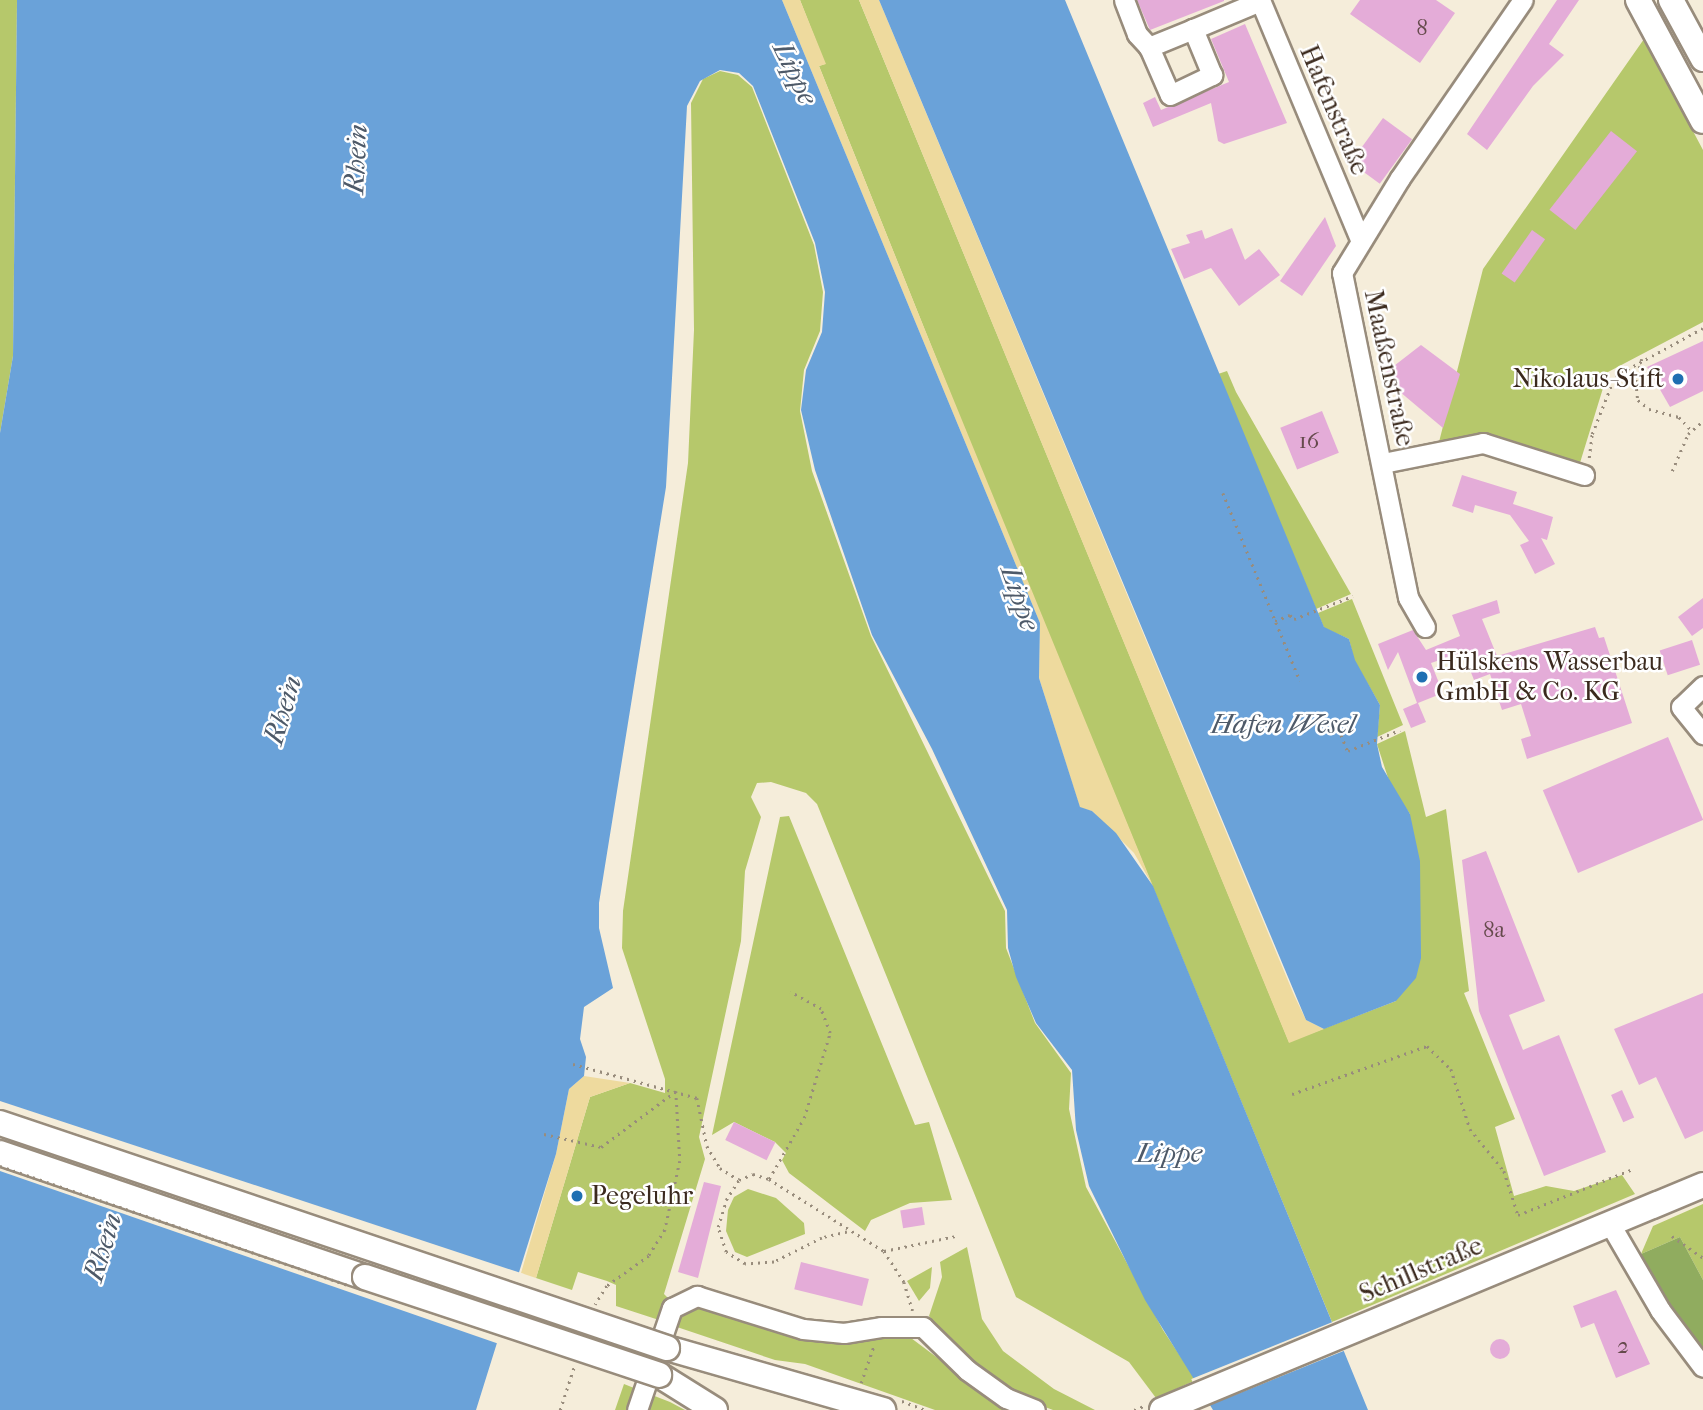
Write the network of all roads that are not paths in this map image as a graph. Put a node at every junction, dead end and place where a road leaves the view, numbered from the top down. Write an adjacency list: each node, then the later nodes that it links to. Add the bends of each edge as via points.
1 (1124, 0): 7 (street, via 1138,34)
2 (1523, 0): 10 (street, Maaßenstraße)
3 (1638, 0): 9 (main road)
4 (1671, 0): 8 (main road)
5 (1260, 1): 6 (street); 10 (street, Hafenstraße)
6 (1194, 29): 7 (street); 7 (street, via 1212,75 1170,95)
7 (1149, 47)
8 (1703, 59)
9 (1703, 121)
10 (1361, 241): 11 (street, Maaßenstraße, via 1342,273)
11 (1382, 463): 12 (street, via 1483,443); 13 (street, Maaßenstraße, via 1408,597)
12 (1586, 468)
13 (1425, 627)
14 (1703, 686): 15 (street, via 1681,707)
15 (1703, 734)
16 (0, 1123): 24 (main road, bridge, via 667,1348)
17 (0, 1153): 23 (main road, bridge, via 659,1375)
18 (1703, 1185): 19 (main road, Schillstraße)
19 (1610, 1224): 20 (street, via 1660,1310); 26 (main road, Schillstraße)
20 (1703, 1367)
21 (1010, 1404): 22 (street, via 967,1370 932,1332 914,1325 844,1333 803,1329 697,1296 672,1308); 25 (street)
22 (636, 1410)
23 (715, 1410)
24 (883, 1410)
25 (1035, 1410)
26 (1162, 1410)

